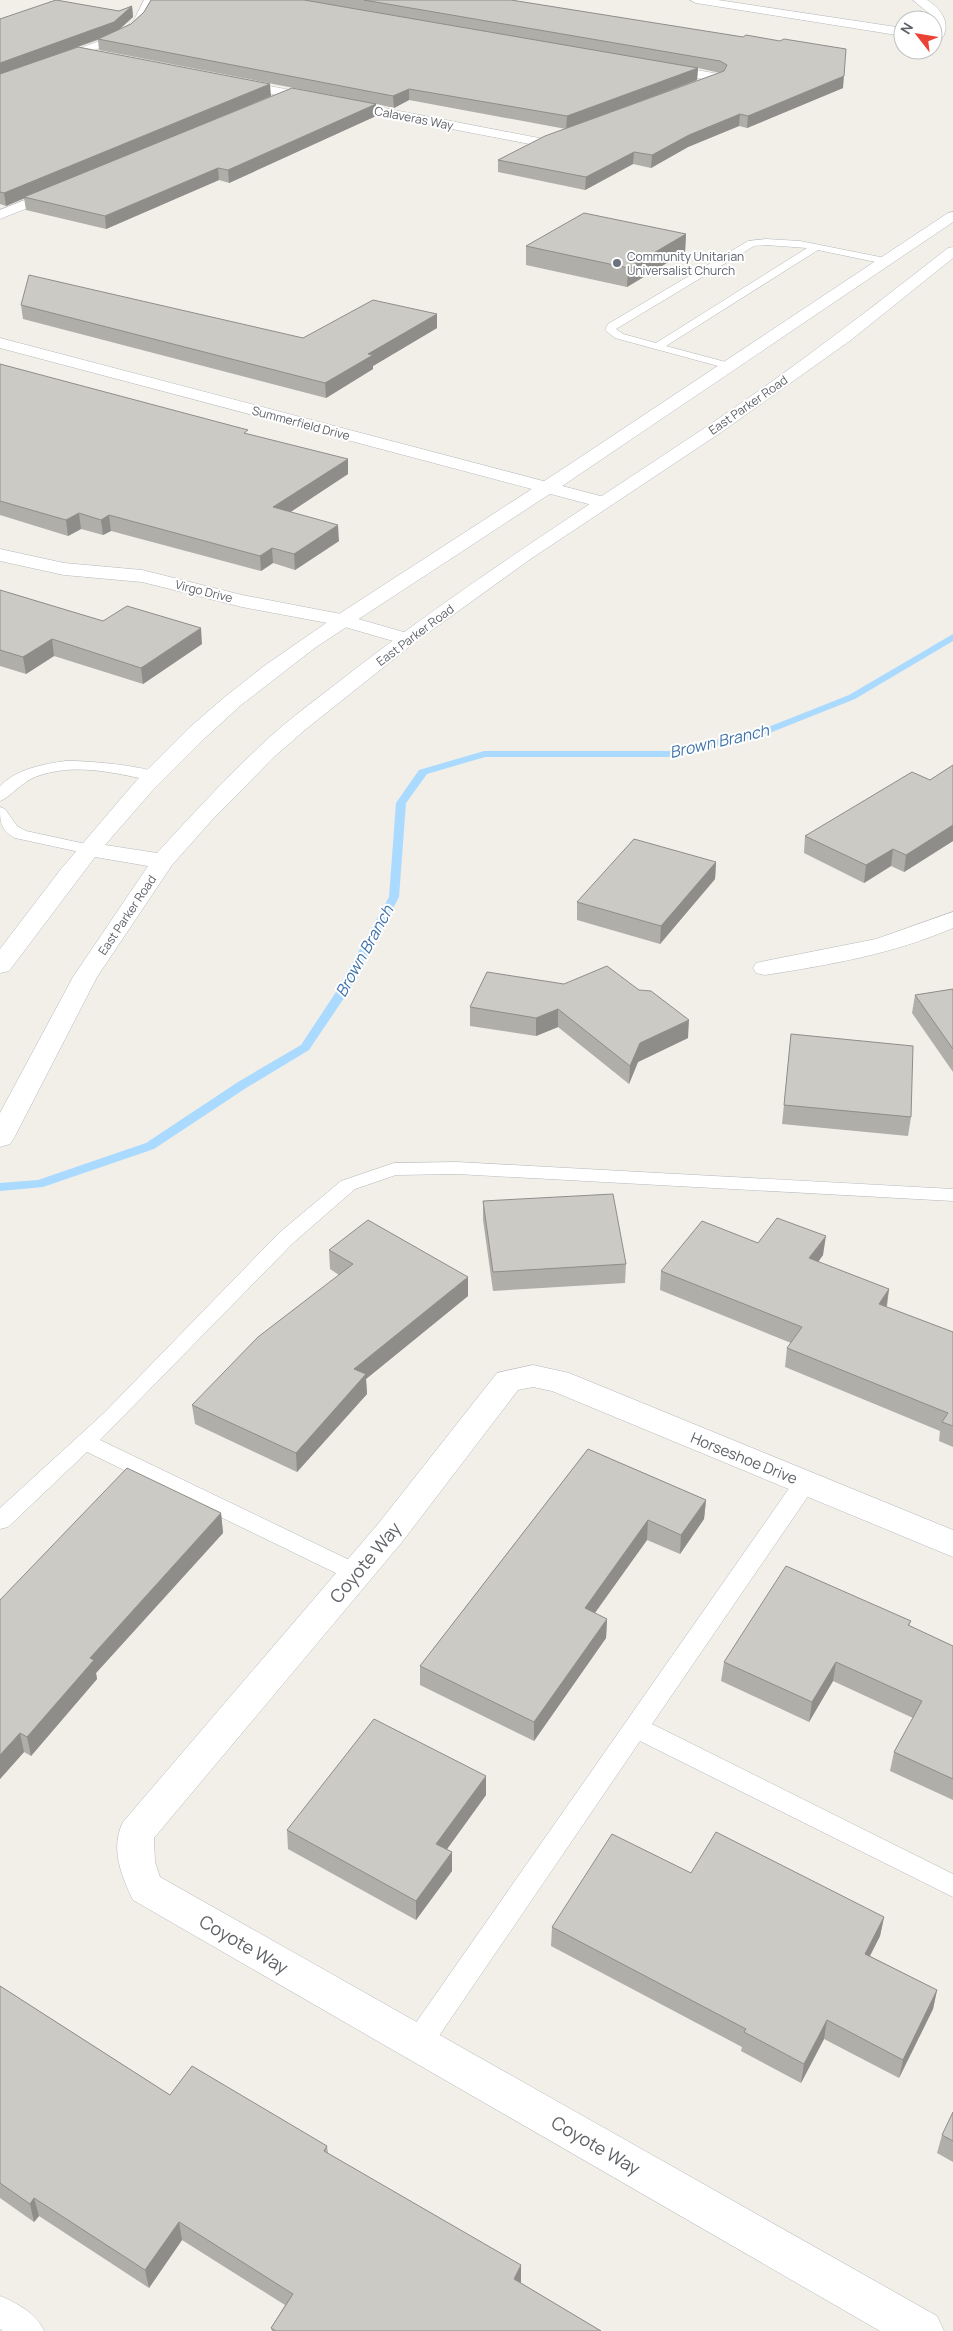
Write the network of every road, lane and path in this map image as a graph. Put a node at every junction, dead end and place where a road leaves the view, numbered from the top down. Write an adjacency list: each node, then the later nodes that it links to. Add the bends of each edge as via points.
1 (150, 0): 6 (street, via 139,22 120,36)
2 (696, 0): 5 (street)
3 (919, 0): 4 (street)
4 (934, 10)
5 (893, 30)
6 (77, 52): 7 (street); 9 (street)
7 (106, 58)
8 (651, 66): 11 (street, via 719,78)
9 (0, 80)
10 (222, 80): 12 (street, Calaveras Way)
11 (692, 88)
12 (290, 94): 13 (street); 14 (street, Calaveras Way, via 545,143)
13 (263, 105)
14 (582, 129)
15 (72, 185): 16 (street)
16 (0, 215)
17 (953, 216): 18 (street)
18 (912, 243): 20 (street); 21 (street)
19 (814, 248): 21 (lane); 25 (lane); 25 (lane, via 782,242 752,243 610,330 619,336)
20 (953, 251): 23 (street, East Parker Road)
21 (885, 261): 26 (street, via 802,326)
22 (828, 332): 23 (street)
23 (845, 337): 28 (street, East Parker Road)
24 (0, 343): 31 (street, Summerfield Drive)
25 (658, 346): 26 (lane)
26 (737, 366): 31 (street, via 668,416)
27 (768, 374): 28 (street)
28 (786, 378): 30 (street, East Parker Road)
29 (696, 424): 30 (street)
30 (714, 429): 32 (street, East Parker Road)
31 (546, 488): 32 (street, Summerfield Drive); 34 (street)
32 (602, 502): 35 (street, East Parker Road)
33 (0, 555): 34 (street, Virgo Drive, via 64,569 142,576 242,601)
34 (341, 620): 35 (street, Virgo Drive); 36 (street, via 229,704)
35 (407, 639): 40 (street, East Parker Road, via 266,752 202,816)
36 (154, 776): 37 (lane, via 87,764 54,767 17,780); 39 (street)
37 (0, 796)
38 (0, 812): 39 (lane, via 11,829 21,835)
39 (89, 849): 40 (street); 42 (street)
40 (163, 861): 44 (street, East Parker Road, via 85,977)
41 (953, 920): 43 (street, via 928,932 860,952)
42 (0, 966)
43 (765, 968)
44 (1, 1135)
45 (953, 1195): 47 (lane, via 466,1169 394,1169 348,1186 286,1238)
46 (533, 1376): 48 (street, Horseshoe Drive, via 558,1381); 51 (street, Coyote Way, via 508,1381)
47 (85, 1442): 49 (lane); 51 (lane)
48 (805, 1483): 50 (street, Horseshoe Drive); 52 (lane)
49 (0, 1521)
50 (953, 1544)
51 (356, 1573): 54 (street, Coyote Way, via 136,1833 136,1862 146,1888)
52 (636, 1728): 53 (lane); 54 (lane)
53 (953, 1886)
54 (418, 2043): 57 (street, Coyote Way)
55 (0, 2311): 56 (lane)
56 (28, 2331)
57 (922, 2331)

